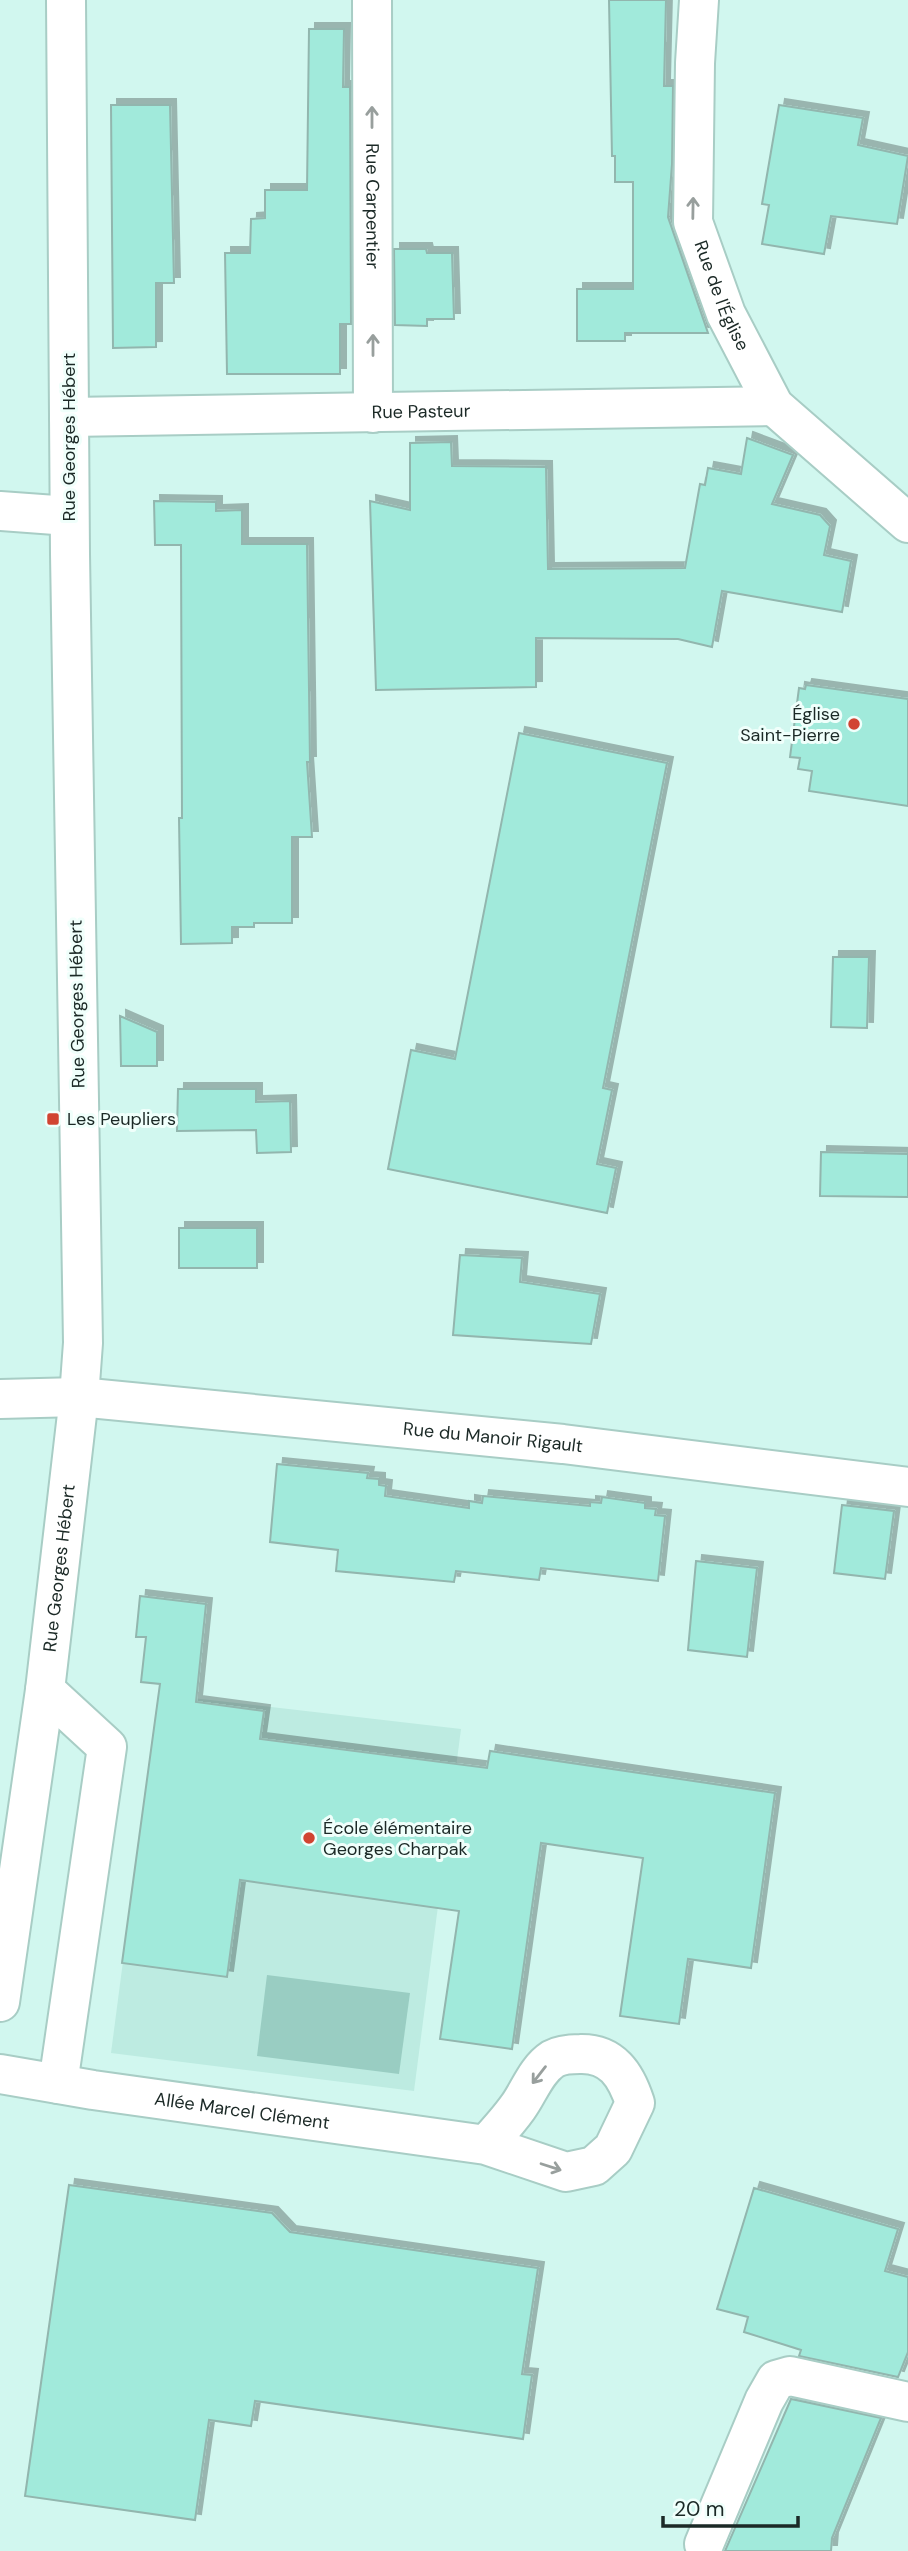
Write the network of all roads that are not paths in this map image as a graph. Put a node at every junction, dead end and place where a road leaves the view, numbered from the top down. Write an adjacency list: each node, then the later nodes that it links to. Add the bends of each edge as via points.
1 (66, 0): 6 (street, Rue Georges Hébert)
2 (372, 0): 5 (street, Rue Carpentier, one-way to 2)
3 (699, 0): 4 (street, Rue de l'Église, one-way to 3, via 726,314 693,222)
4 (774, 406): 5 (street, Rue Pasteur); 9 (street, Rue de l'Église)
5 (373, 413): 6 (street, Rue Pasteur)
6 (69, 418): 8 (street, Rue Georges Hébert)
7 (0, 511): 8 (street)
8 (69, 516): 10 (street, Rue Georges Hébert, via 83,1343)
9 (908, 523)
10 (79, 1397): 11 (street, Rue du Manoir Rigault); 12 (street, Rue du Manoir Rigault, via 563,1444); 13 (street, Rue Georges Hébert)
11 (0, 1399)
12 (908, 1487)
13 (45, 1690): 14 (street, Rue Georges Hébert); 16 (street, via 107,1747)
14 (0, 2002)
15 (0, 2074): 16 (street, Allée Marcel Clément)
16 (58, 2084): 17 (street, Allée Marcel Clément)
17 (486, 2145)
18 (908, 2402): 19 (street, via 790,2376 776,2380)
19 (704, 2544)

